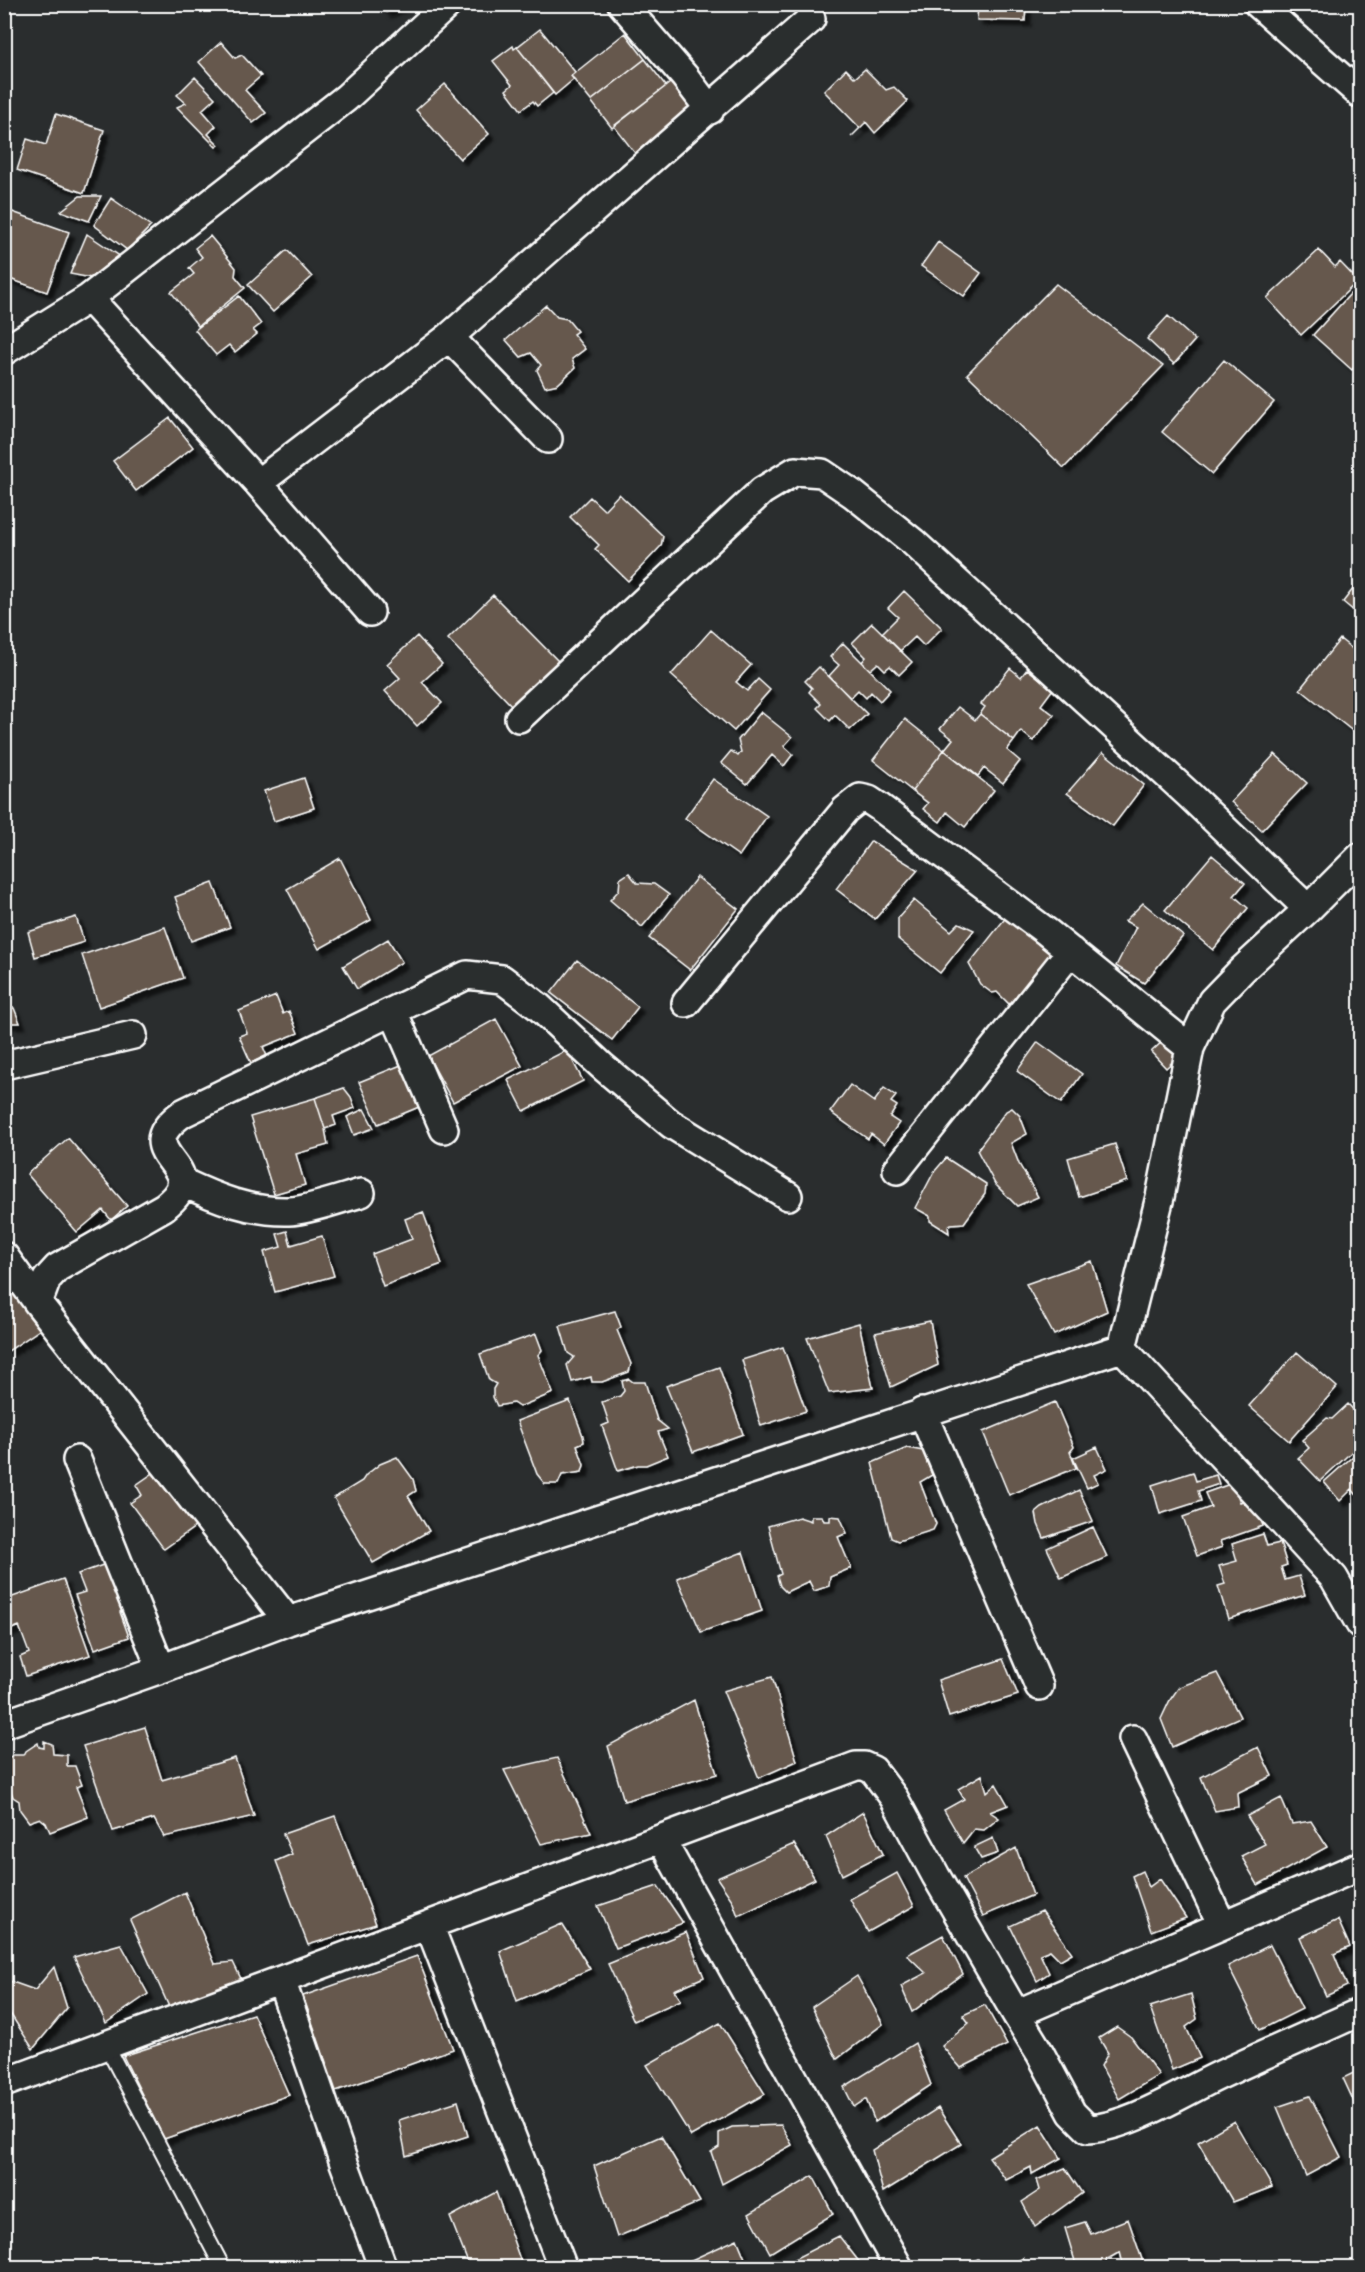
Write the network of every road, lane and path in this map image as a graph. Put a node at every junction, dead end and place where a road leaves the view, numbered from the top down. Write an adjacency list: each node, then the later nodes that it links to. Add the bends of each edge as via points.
1 (448, 4): 7 (street, via 346,98)
2 (622, 4): 6 (street)
3 (1258, 4): 5 (street)
4 (812, 19): 6 (street)
5 (1360, 94)
6 (710, 110): 8 (street)
7 (89, 298): 9 (street); 11 (street)
8 (449, 337): 10 (street); 11 (street)
9 (4, 351)
10 (548, 440)
11 (258, 483): 12 (street)
12 (370, 612)
13 (519, 718): 15 (street, via 762,490 795,471 822,473 913,542)
14 (1360, 857): 15 (street)
15 (1308, 909): 20 (street, via 1212,1001)
16 (1071, 951): 17 (street, via 878,806 860,798); 20 (street); 23 (street)
17 (686, 1003)
18 (393, 1011): 22 (street); 24 (street, via 169,1123 163,1131 162,1144); 26 (street, via 467,975 502,979 539,1006 671,1124)
19 (133, 1035): 21 (street)
20 (1190, 1048): 29 (street, via 1160,1197)
21 (4, 1065)
22 (444, 1129)
23 (897, 1170)
24 (182, 1182): 25 (street, via 242,1206 290,1211); 28 (street, via 177,1197 164,1207 57,1268 47,1279)
25 (361, 1193)
26 (788, 1196)
27 (4, 1256): 28 (street)
28 (38, 1303): 32 (street)
29 (1122, 1348): 30 (street); 33 (street, via 1334,1578)
30 (922, 1412): 32 (street); 35 (street)
31 (77, 1460): 34 (street)
32 (288, 1621): 34 (street)
33 (1360, 1624)
34 (161, 1669): 36 (street)
35 (1039, 1686)
36 (4, 1724)
37 (1133, 1739): 41 (street)
38 (661, 1839): 40 (street); 44 (street, via 856,1766 873,1770 894,1798); 50 (street)
39 (1360, 1866): 41 (street)
40 (429, 1925): 42 (street); 49 (street)
41 (1222, 1925): 44 (street)
42 (281, 1980): 45 (street); 48 (street)
43 (1360, 2012): 44 (street, via 1123,2121 1088,2129 1072,2113)
44 (1016, 2014)
45 (106, 2045): 46 (street); 47 (lane)
46 (4, 2083)
47 (223, 2268)
48 (383, 2268)
49 (564, 2268)
50 (899, 2268)

